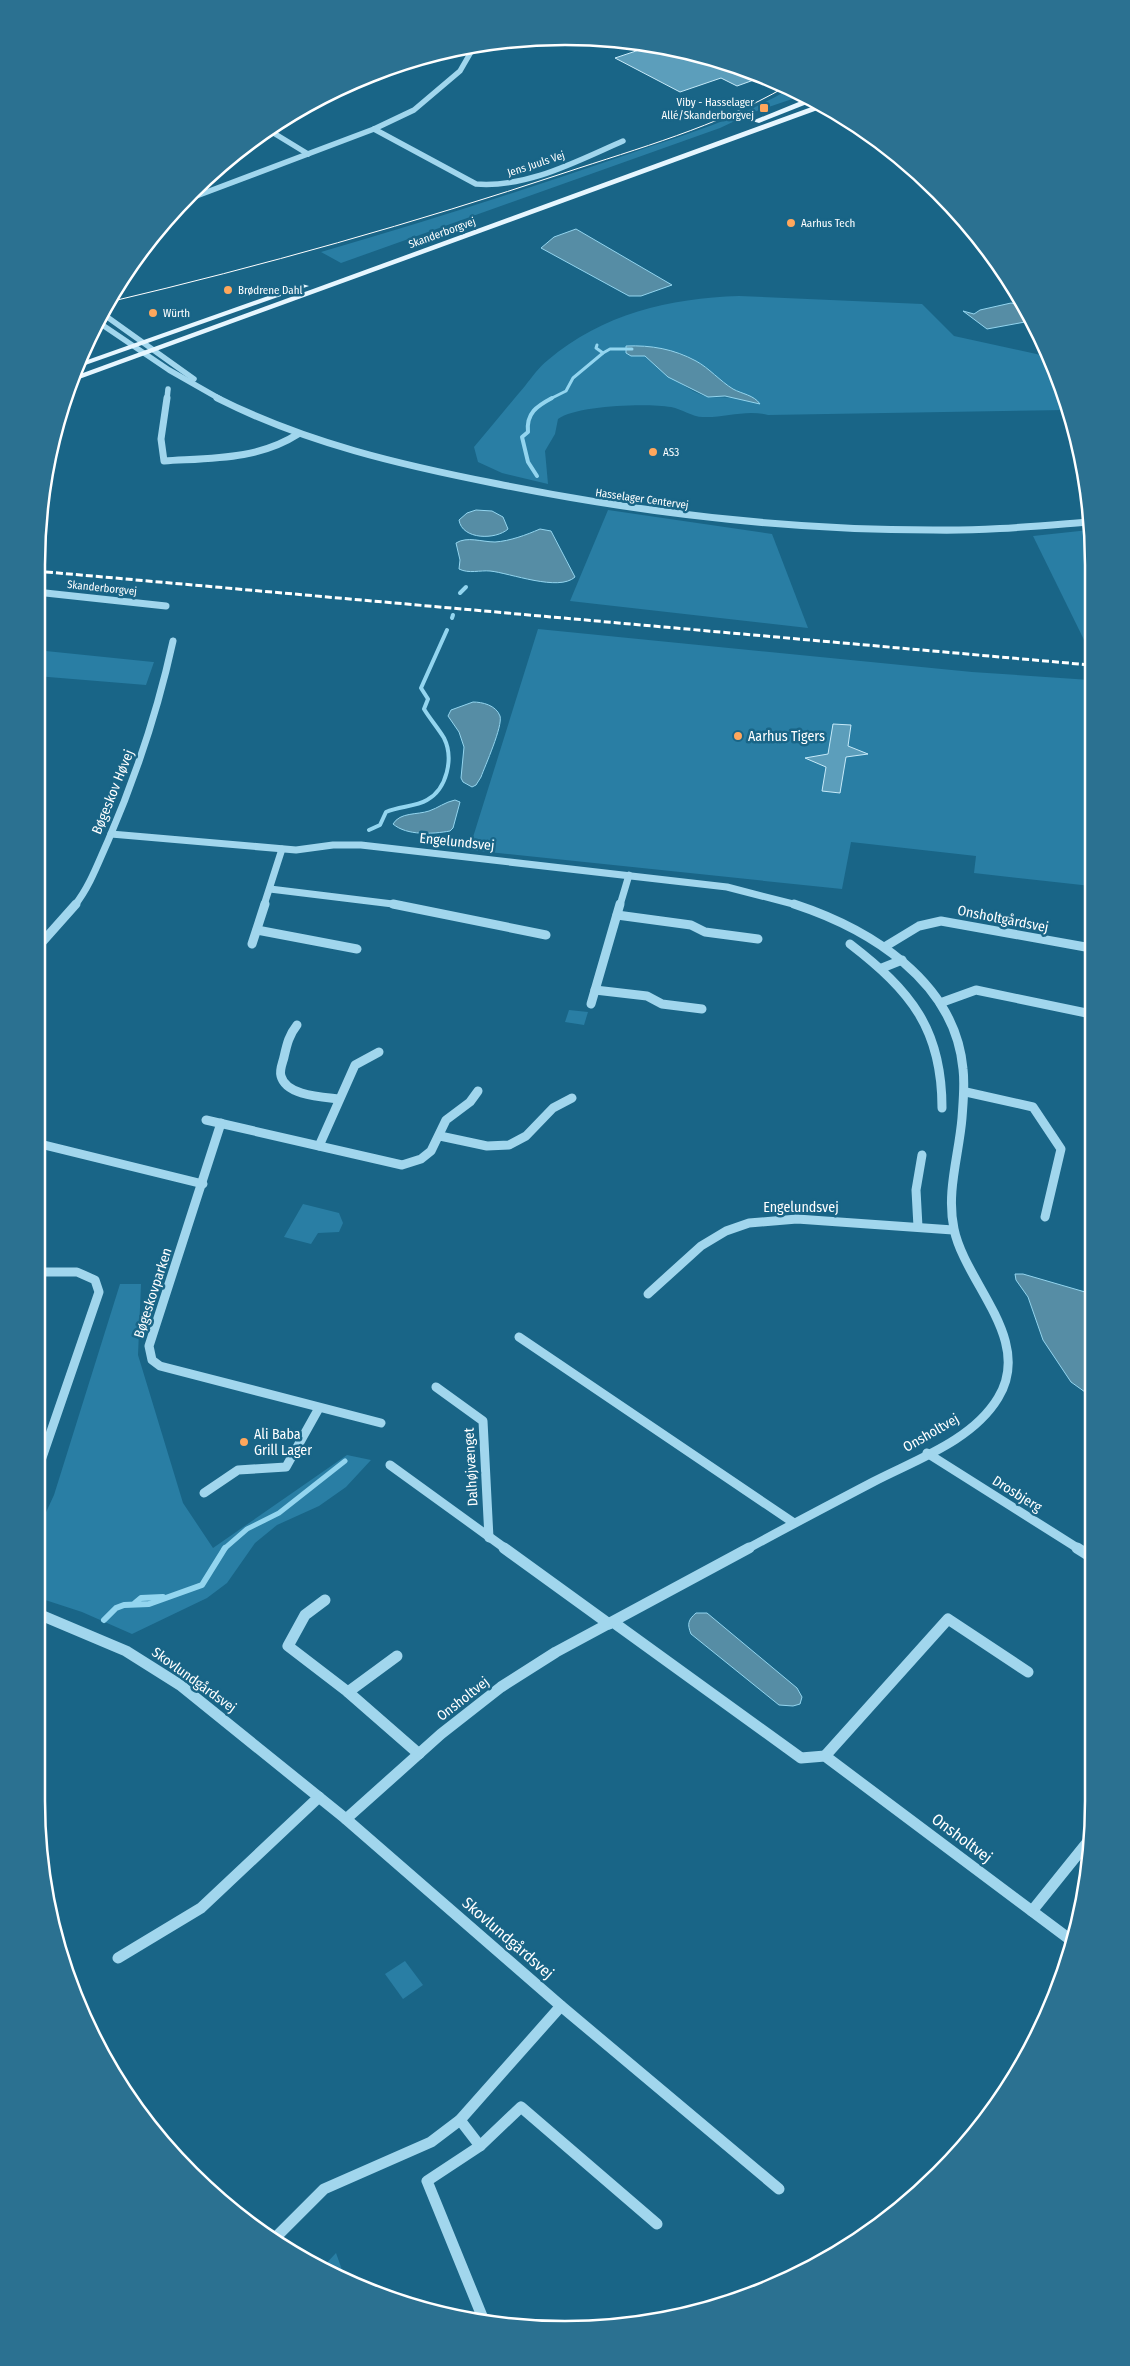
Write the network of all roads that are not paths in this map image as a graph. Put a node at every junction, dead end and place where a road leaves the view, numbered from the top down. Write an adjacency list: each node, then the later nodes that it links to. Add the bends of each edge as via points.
1 (470, 54): 4 (street, via 460,71 440,90 414,110)
2 (803, 103): 11 (main road, Skanderborgvej)
3 (814, 109): 11 (main road, Skanderborgvej)
4 (374, 129): 6 (street, Jens Juuls Vej, via 476,184 490,186 504,185 564,166); 7 (street)
5 (274, 134): 7 (street)
6 (623, 141)
7 (308, 154): 8 (street)
8 (199, 195)
9 (108, 318): 11 (street)
10 (104, 326): 11 (street)
11 (142, 348): 12 (main road, Skanderborgvej); 13 (main road, Skanderborgvej); 15 (street, Hasselager Centervej); 15 (street, Hasselager Centervej)
12 (86, 364)
13 (82, 375)
14 (168, 389): 16 (street, via 161,439 164,462 249,454 282,445)
15 (209, 392): 16 (street, Hasselager Centervej, via 248,414)
16 (298, 434): 17 (street, Hasselager Centervej, via 378,457 522,490 726,520 882,529)
17 (1083, 522)
18 (45, 593): 19 (street, Skanderborgvej)
19 (166, 606)
20 (173, 640): 21 (street, Bøgeskov Høvej, via 143,754)
21 (111, 834): 22 (street, Engelundsvej); 27 (street, Bøgeskov Høvej, via 85,891 73,909)
22 (282, 849): 23 (street, Engelundsvej, via 361,845); 24 (street)
23 (629, 875): 25 (street); 32 (street, Engelundsvej, via 779,897 818,910)
24 (270, 888): 26 (street); 28 (street, via 399,905)
25 (617, 915): 29 (street, via 691,925 705,932); 37 (street)
26 (257, 930): 30 (street); 34 (street)
27 (45, 932)
28 (546, 935)
29 (758, 939)
30 (252, 944)
31 (850, 944): 36 (street)
32 (886, 946): 33 (street, Onsholtgårdsvej, via 919,926 941,921); 35 (street, Engelundsvej)
33 (1085, 947)
34 (357, 949)
35 (902, 960): 36 (street); 38 (street, Engelundsvej)
36 (882, 968): 48 (street, via 918,1010 934,1041 942,1075)
37 (595, 990): 39 (street); 40 (street, via 647,996 662,1004)
38 (940, 1003): 41 (street, via 976,990); 45 (street, Engelundsvej, via 959,1042)
39 (591, 1004)
40 (702, 1009)
41 (1085, 1013)
42 (296, 1025): 47 (street, via 289,1036 281,1080 290,1088)
43 (379, 1052): 47 (street, via 355,1065)
44 (478, 1091): 51 (street, via 470,1104 446,1120)
45 (966, 1092): 56 (street, via 1034,1107 1061,1149); 58 (street, Engelundsvej, via 951,1199)
46 (572, 1098): 51 (street, via 553,1108 526,1136 509,1144 487,1146)
47 (339, 1099): 53 (street)
48 (942, 1108)
49 (206, 1120): 50 (street)
50 (221, 1123): 53 (street); 55 (street, Bøgeskovparken)
51 (440, 1136): 53 (street, via 427,1157 402,1165)
52 (45, 1145): 55 (street)
53 (318, 1146)
54 (922, 1155): 57 (street, via 916,1190)
55 (203, 1184): 64 (street, Bøgeskovparken, via 149,1346 152,1360 160,1366)
56 (1045, 1218)
57 (918, 1227): 58 (street, Engelundsvej); 61 (street, Engelundsvej, via 781,1218 736,1226 680,1264)
58 (953, 1230): 60 (street, Engelundsvej)
59 (45, 1272): 66 (street, via 84,1274 95,1280 99,1292)
60 (980, 1291): 67 (street, Onsholtvej, via 1006,1338 1009,1357 1006,1383 997,1402 966,1432)
61 (648, 1294)
62 (519, 1337): 70 (street)
63 (436, 1387): 71 (street, Dalhøjvænget, via 483,1421)
64 (319, 1408): 65 (street, Bøgeskovparken); 69 (street, via 286,1467 238,1470)
65 (381, 1422)
66 (45, 1449)
67 (927, 1453): 70 (street, Onsholtvej); 72 (street, Drosbjerg)
68 (390, 1465): 71 (street, Dalhøjvænget)
69 (204, 1494)
70 (794, 1523): 75 (street, Onsholtvej)
71 (489, 1538): 75 (street, Dalhøjvænget)
72 (1085, 1553)
73 (325, 1600): 78 (street, via 305,1615 288,1646)
74 (45, 1617): 81 (street, Skovlundgårdsvej, via 126,1651 150,1665)
75 (611, 1623): 79 (street, Onsholtvej, via 500,1688); 80 (street, via 801,1758)
76 (397, 1656): 78 (street)
77 (1028, 1672): 80 (street, via 948,1619)
78 (348, 1692): 79 (street)
79 (419, 1754): 82 (street, Onsholtvej)
80 (825, 1756): 84 (street, Onsholtvej)
81 (319, 1796): 82 (street, Skovlundgårdsvej); 86 (street, via 201,1908)
82 (346, 1819): 87 (street, Skovlundgårdsvej)
83 (1083, 1848): 84 (street)
84 (1032, 1911): 85 (street, Onsholtvej)
85 (1067, 1937)
86 (118, 1958)
87 (562, 2006): 88 (street); 90 (street, Skovlundgårdsvej)
88 (460, 2120): 89 (street); 92 (street, via 431,2142 324,2189)
89 (480, 2146): 91 (street, via 521,2107); 93 (street, via 427,2181)
90 (779, 2190)
91 (657, 2224)
92 (278, 2235)
93 (481, 2314)

